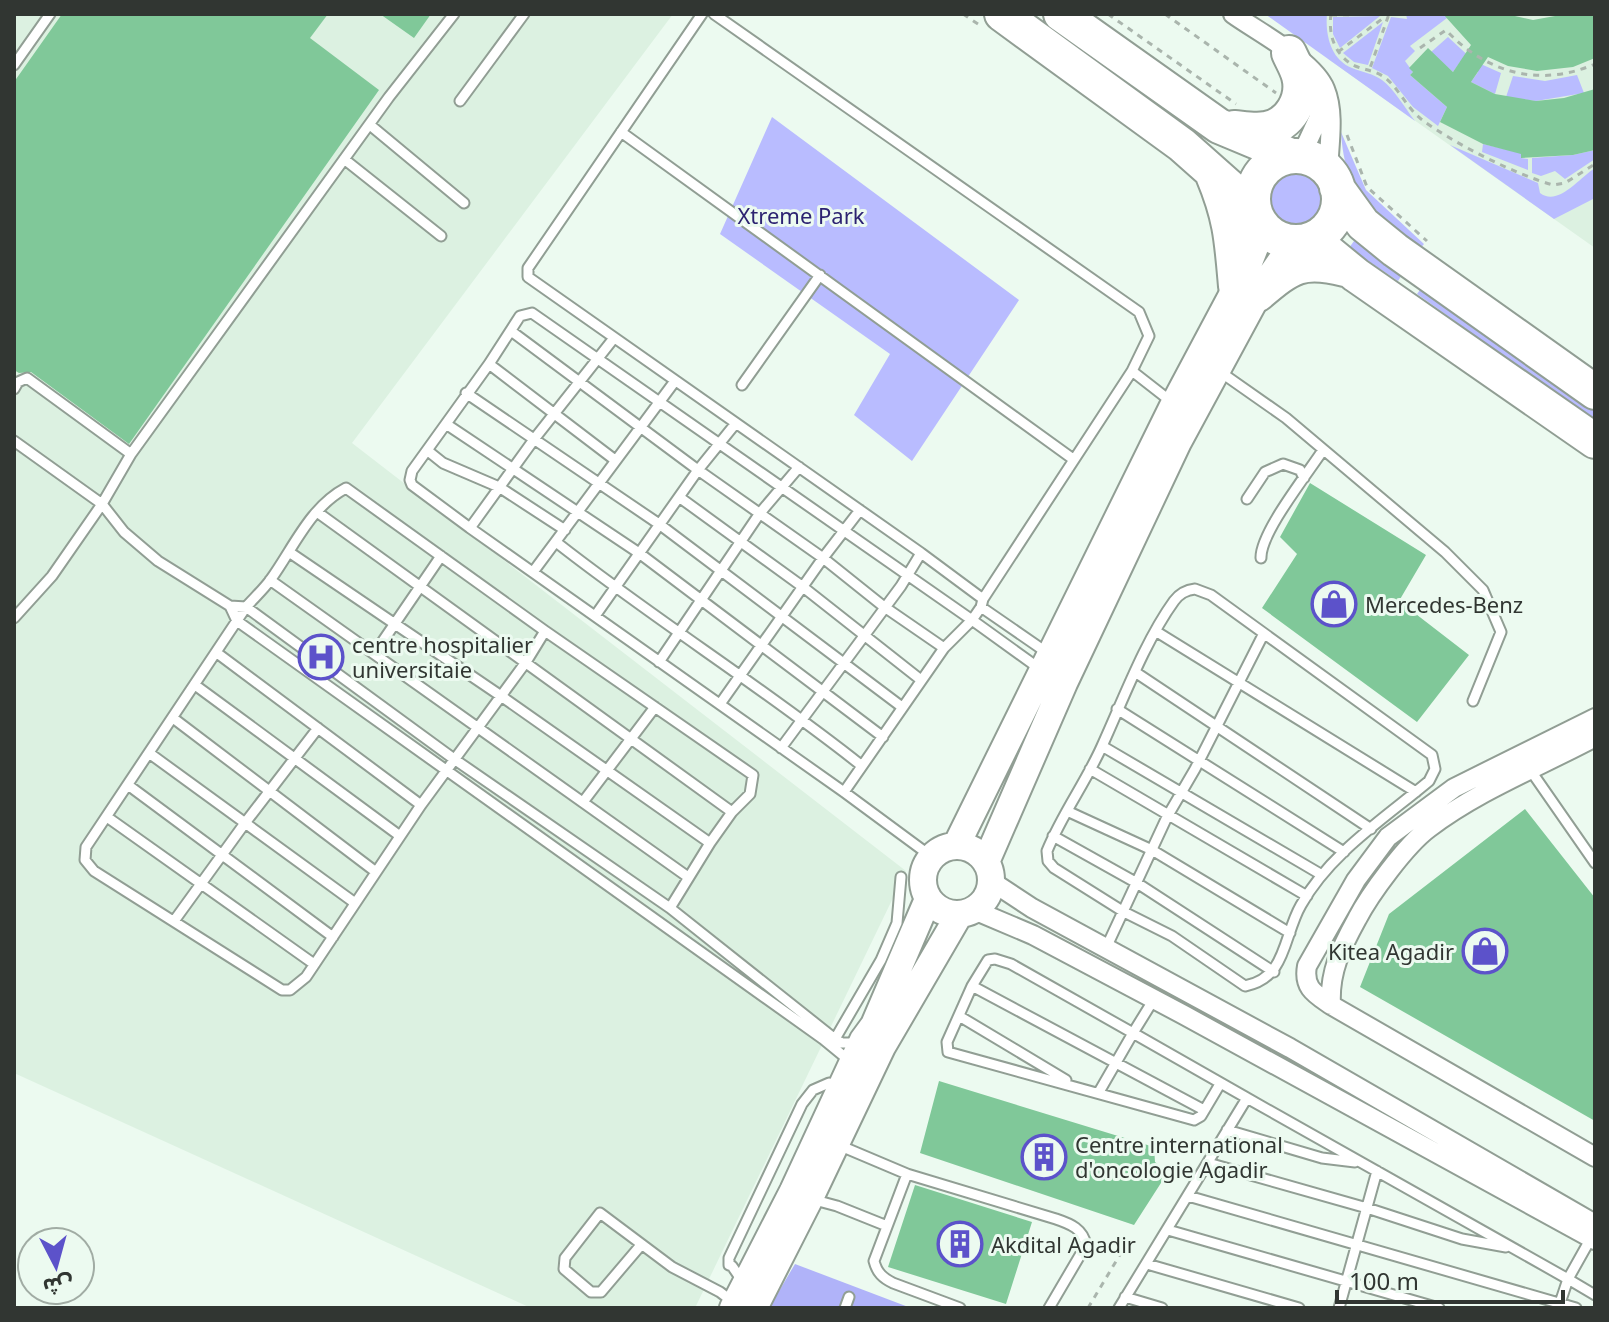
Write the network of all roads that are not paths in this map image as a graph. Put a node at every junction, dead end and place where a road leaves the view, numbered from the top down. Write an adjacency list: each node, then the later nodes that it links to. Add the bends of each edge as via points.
1 (50, 14): 10 (lane)
2 (454, 14): 13 (lane)
3 (524, 14): 11 (lane)
4 (702, 14): 14 (lane)
5 (714, 14): 29 (lane, via 1139,312 1149,336)
6 (1061, 14): 12 (highway)
7 (1233, 14): 9 (street)
8 (995, 22): 16 (highway)
9 (1295, 58): 12 (highway, via 1297,106 1289,116 1270,129); 17 (street, via 1317,97); 17 (street, via 1324,86 1328,98 1330,123)
10 (14, 65)
11 (460, 101)
12 (1230, 117): 17 (highway)
13 (370, 125): 15 (lane); 18 (lane)
14 (621, 132): 23 (lane); 26 (lane, via 528,268 528,277)
15 (344, 159): 20 (lane); 49 (lane)
16 (1209, 168): 19 (highway); 24 (highway, via 1226,208)
17 (1314, 168): 19 (highway, via 1279,159 1261,174 1255,184); 21 (highway, via 1337,212 1323,232); 35 (highway, via 1363,224 1395,250)
18 (464, 203)
19 (1258, 217): 21 (highway, via 1277,238); 24 (street)
20 (441, 236)
21 (1303, 240): 22 (highway); 24 (street)
22 (1350, 270): 24 (highway, via 1308,263); 45 (highway)
23 (820, 275): 33 (lane); 50 (lane)
24 (1247, 290): 30 (street); 38 (street)
25 (511, 331): 27 (lane, via 520,316 532,313); 28 (lane); 32 (lane)
26 (614, 338): 27 (lane); 31 (lane)
27 (598, 359): 32 (lane); 37 (lane)
28 (489, 364): 36 (lane); 39 (lane)
29 (1132, 371): 38 (lane); 50 (lane)
30 (1219, 371): 47 (lane); 108 (street)
31 (675, 381): 37 (lane); 40 (lane)
32 (580, 384): 39 (lane); 42 (lane)
33 (742, 385)
34 (14, 389): 49 (lane, via 27,378)
35 (1595, 392)
36 (466, 393): 41 (lane); 43 (lane)
37 (659, 402): 42 (lane); 46 (lane)
38 (1174, 404): 108 (street)
39 (556, 414): 43 (lane); 51 (lane)
40 (736, 423): 46 (lane); 52 (lane)
41 (446, 424): 48 (lane); 53 (lane)
42 (640, 426): 51 (lane); 54 (lane)
43 (535, 438): 53 (lane); 56 (lane)
44 (14, 441): 61 (lane)
45 (1595, 441)
46 (720, 444): 54 (lane); 57 (lane)
47 (1323, 450): 55 (lane); 116 (lane, via 1407,518 1483,590 1501,632)
48 (428, 451): 58 (lane); 67 (lane, via 412,471 412,485)
49 (131, 454): 61 (lane)
50 (1073, 459): 86 (lane)
51 (615, 460): 56 (lane)
52 (799, 467): 57 (lane); 62 (lane)
53 (513, 470): 58 (lane); 64 (lane)
54 (698, 470): 59 (lane); 65 (lane)
55 (1304, 478): 60 (lane, via 1300,470 1283,464 1265,472); 77 (lane, via 1271,529)
56 (598, 482): 64 (lane); 66 (lane)
57 (782, 486): 65 (lane); 69 (lane)
58 (499, 487): 67 (lane); 68 (lane)
59 (679, 497): 66 (lane); 71 (lane)
60 (1247, 499)
61 (102, 504): 87 (lane, via 158,561); 92 (lane, via 52,576)
62 (860, 510): 69 (lane); 74 (lane)
63 (317, 512): 72 (lane); 75 (lane, via 346,488); 82 (lane)
64 (578, 513): 68 (lane); 73 (lane)
65 (760, 513): 71 (lane); 76 (lane)
66 (659, 524): 73 (lane); 78 (lane)
67 (470, 528): 79 (lane)
68 (565, 530): 70 (lane)
69 (844, 530): 76 (lane); 80 (lane)
70 (556, 542): 79 (lane); 84 (lane)
71 (740, 543): 78 (lane); 83 (lane)
72 (289, 552): 81 (lane); 95 (lane)
73 (639, 553): 84 (lane); 85 (lane)
74 (921, 553): 80 (lane); 86 (lane)
75 (441, 556): 82 (lane); 96 (lane)
76 (823, 558): 83 (lane); 88 (lane)
77 (1261, 558)
78 (720, 571): 85 (lane); 90 (lane)
79 (533, 572): 91 (lane)
80 (908, 575): 88 (lane); 93 (lane)
81 (270, 580): 89 (lane); 104 (lane)
82 (419, 586): 95 (lane); 105 (lane)
83 (803, 587): 90 (lane); 99 (lane)
84 (615, 588): 91 (lane); 97 (lane)
85 (702, 598): 97 (lane); 101 (lane)
86 (982, 603): 93 (lane); 108 (lane)
87 (230, 606): 89 (lane); 94 (lane)
88 (883, 606): 99 (lane); 102 (lane)
89 (246, 607): 94 (lane); 134 (lane)
90 (783, 615): 101 (lane); 107 (lane)
91 (595, 616): 106 (lane)
92 (14, 618)
93 (972, 620): 102 (lane); 108 (lane)
94 (237, 621): 103 (lane); 137 (lane)
95 (394, 623): 104 (lane); 115 (lane)
96 (545, 631): 105 (lane); 118 (lane)
97 (679, 632): 106 (lane); 110 (lane)
98 (1157, 632): 100 (lane, via 1174,601 1185,590 1195,589); 109 (lane); 112 (lane)
99 (864, 633): 107 (lane); 111 (lane)
100 (1263, 635): 112 (lane); 144 (lane, via 1432,755 1435,769)
101 (761, 646): 110 (lane); 114 (lane)
102 (944, 648): 111 (lane)
103 (217, 653): 113 (lane); 125 (lane)
104 (374, 654): 126 (lane)
105 (526, 662): 115 (lane); 129 (lane)
106 (659, 662): 117 (lane)
107 (844, 662): 114 (lane); 119 (lane)
108 (1053, 671): 157 (street); 163 (street)
109 (1135, 672): 120 (lane); 124 (lane)
110 (740, 676): 117 (lane); 123 (lane)
111 (921, 680): 119 (lane)
112 (1240, 681): 124 (lane); 144 (lane)
113 (195, 685): 121 (lane); 133 (lane)
114 (822, 692): 123 (lane); 127 (lane)
115 (501, 696): 126 (lane); 139 (lane)
116 (1473, 701)
117 (720, 704): 131 (lane)
118 (655, 707): 129 (lane); 149 (lane, via 753,775 750,794)
119 (902, 707): 127 (lane)
120 (1117, 709): 130 (lane); 135 (lane)
121 (173, 718): 132 (lane); 142 (lane)
122 (1595, 718): 184 (street, via 1454,788 1388,837 1356,880 1307,966 1304,978 1310,990)
123 (801, 720): 131 (lane); 136 (lane)
124 (1217, 725): 135 (lane); 153 (lane)
125 (318, 728): 133 (lane); 147 (lane)
126 (478, 728): 134 (lane); 146 (lane)
127 (883, 737): 136 (lane)
128 (1595, 737): 140 (street)
129 (630, 739): 139 (lane); 149 (lane)
130 (1102, 746): 138 (lane); 145 (lane)
131 (781, 748): 143 (lane)
132 (149, 753): 141 (lane); 152 (lane)
133 (295, 758): 142 (lane); 154 (lane)
134 (454, 759): 137 (lane); 173 (lane)
135 (1200, 759): 145 (lane); 159 (lane)
136 (862, 766): 143 (lane)
137 (446, 769): 147 (lane); 185 (lane)
138 (1090, 769): 148 (lane); 151 (lane)
139 (607, 770): 146 (lane); 156 (lane)
140 (1531, 771): 162 (lane); 184 (street, via 1472,798 1425,830 1369,897 1338,954)
141 (128, 785): 150 (lane); 160 (lane)
142 (270, 792): 152 (lane); 164 (lane)
143 (844, 792): 161 (lane)
144 (1416, 792): 153 (lane)
145 (1182, 793): 151 (lane); 165 (lane)
146 (583, 802): 166 (lane)
147 (421, 805): 154 (lane)
148 (1067, 811): 155 (lane); 158 (lane)
149 (732, 812): 156 (lane)
150 (107, 817): 169 (lane); 176 (lane, via 86,847 85,860)
151 (1167, 817): 158 (lane); 170 (lane)
152 (245, 823): 160 (lane); 172 (lane)
153 (1371, 829): 159 (lane)
154 (400, 836): 164 (lane)
155 (1053, 836): 168 (lane); 174 (lane, via 1047,851 1054,868)
156 (710, 843): 166 (lane)
157 (956, 846): 161 (street); 163 (street, via 973,850)
158 (1152, 850): 168 (lane); 177 (lane)
159 (1344, 852): 165 (lane)
160 (222, 855): 169 (lane); 178 (lane)
161 (932, 857): 171 (street, via 923,877)
162 (1594, 861)
163 (989, 871): 175 (street, via 988,896); 179 (street, via 1015,898)
164 (376, 872): 172 (lane)
165 (1322, 875): 170 (lane)
166 (688, 877): 173 (lane)
167 (901, 877): 188 (lane, via 897,923)
168 (1137, 883): 174 (lane); 181 (lane)
169 (202, 884): 176 (lane); 180 (lane)
170 (1307, 896): 177 (lane)
171 (928, 899): 175 (street, via 941,911); 189 (street)
172 (355, 903): 178 (lane)
173 (670, 908): 185 (lane)
174 (1124, 912): 179 (lane); 181 (lane, via 1172,936 1245,986)
175 (966, 913): 183 (street, via 1033,935); 198 (street, via 882,1047)
176 (174, 921): 180 (lane, via 282,990 306,977)
177 (1290, 933): 181 (lane)
178 (333, 937): 180 (lane)
179 (1106, 948): 209 (street, via 1290,1048)
180 (314, 964)
181 (1274, 972)
182 (972, 986): 186 (lane); 187 (lane, via 988,960 1004,961); 190 (lane)
183 (1154, 999): 187 (lane); 209 (street)
184 (1331, 1005): 199 (street)
185 (789, 1009): 188 (lane); 189 (lane)
186 (959, 1016): 192 (lane); 192 (lane, via 948,1052)
187 (1133, 1033): 190 (lane); 191 (lane)
188 (835, 1039): 189 (lane, via 853,1044)
189 (858, 1052): 193 (street)
190 (1117, 1062): 194 (lane); 196 (lane)
191 (1220, 1084): 195 (lane); 196 (lane)
192 (1077, 1086): 194 (lane)
193 (842, 1088): 204 (street); 219 (lane, via 829,1083 813,1090 802,1104 729,1258)
194 (1099, 1092): 196 (lane, via 1194,1120)
195 (1247, 1098): 197 (lane); 201 (lane)
196 (1204, 1110)
197 (1227, 1130): 200 (lane); 201 (lane, via 1322,1158)
198 (835, 1144): 203 (lane); 204 (street)
199 (1595, 1157)
200 (1208, 1163): 205 (lane); 206 (lane)
201 (1363, 1163): 202 (lane)
202 (1377, 1171): 206 (lane); 212 (lane)
203 (907, 1174): 207 (lane); 223 (lane, via 1079,1230 1086,1245)
204 (802, 1195): 207 (lane); 219 (street)
205 (1188, 1196): 208 (lane); 211 (lane)
206 (1367, 1208): 211 (lane); 212 (lane, via 1462,1239)
207 (887, 1226): 222 (lane, via 874,1261 879,1273)
208 (1168, 1230): 213 (lane); 215 (lane)
209 (1594, 1234): 214 (lane)
210 (641, 1245): 210 (lane, via 600,1213 565,1258 564,1269 591,1292 601,1292); 219 (lane, via 672,1267)
211 (1356, 1246): 215 (lane); 220 (lane)
212 (1517, 1250): 214 (lane)
213 (1147, 1264): 218 (lane); 226 (lane)
214 (1568, 1279): 216 (lane); 220 (lane)
215 (1346, 1281): 227 (lane); 228 (lane)
216 (1595, 1295)
217 (849, 1297): 221 (lane)
218 (1125, 1297): 224 (lane); 225 (lane)
219 (742, 1301)
220 (1559, 1306): 229 (lane)
221 (845, 1308)
222 (960, 1308)
223 (1049, 1308)
224 (1119, 1308)
225 (1162, 1308)
226 (1299, 1308)
227 (1339, 1308)
228 (1439, 1308)
229 (1576, 1308)

